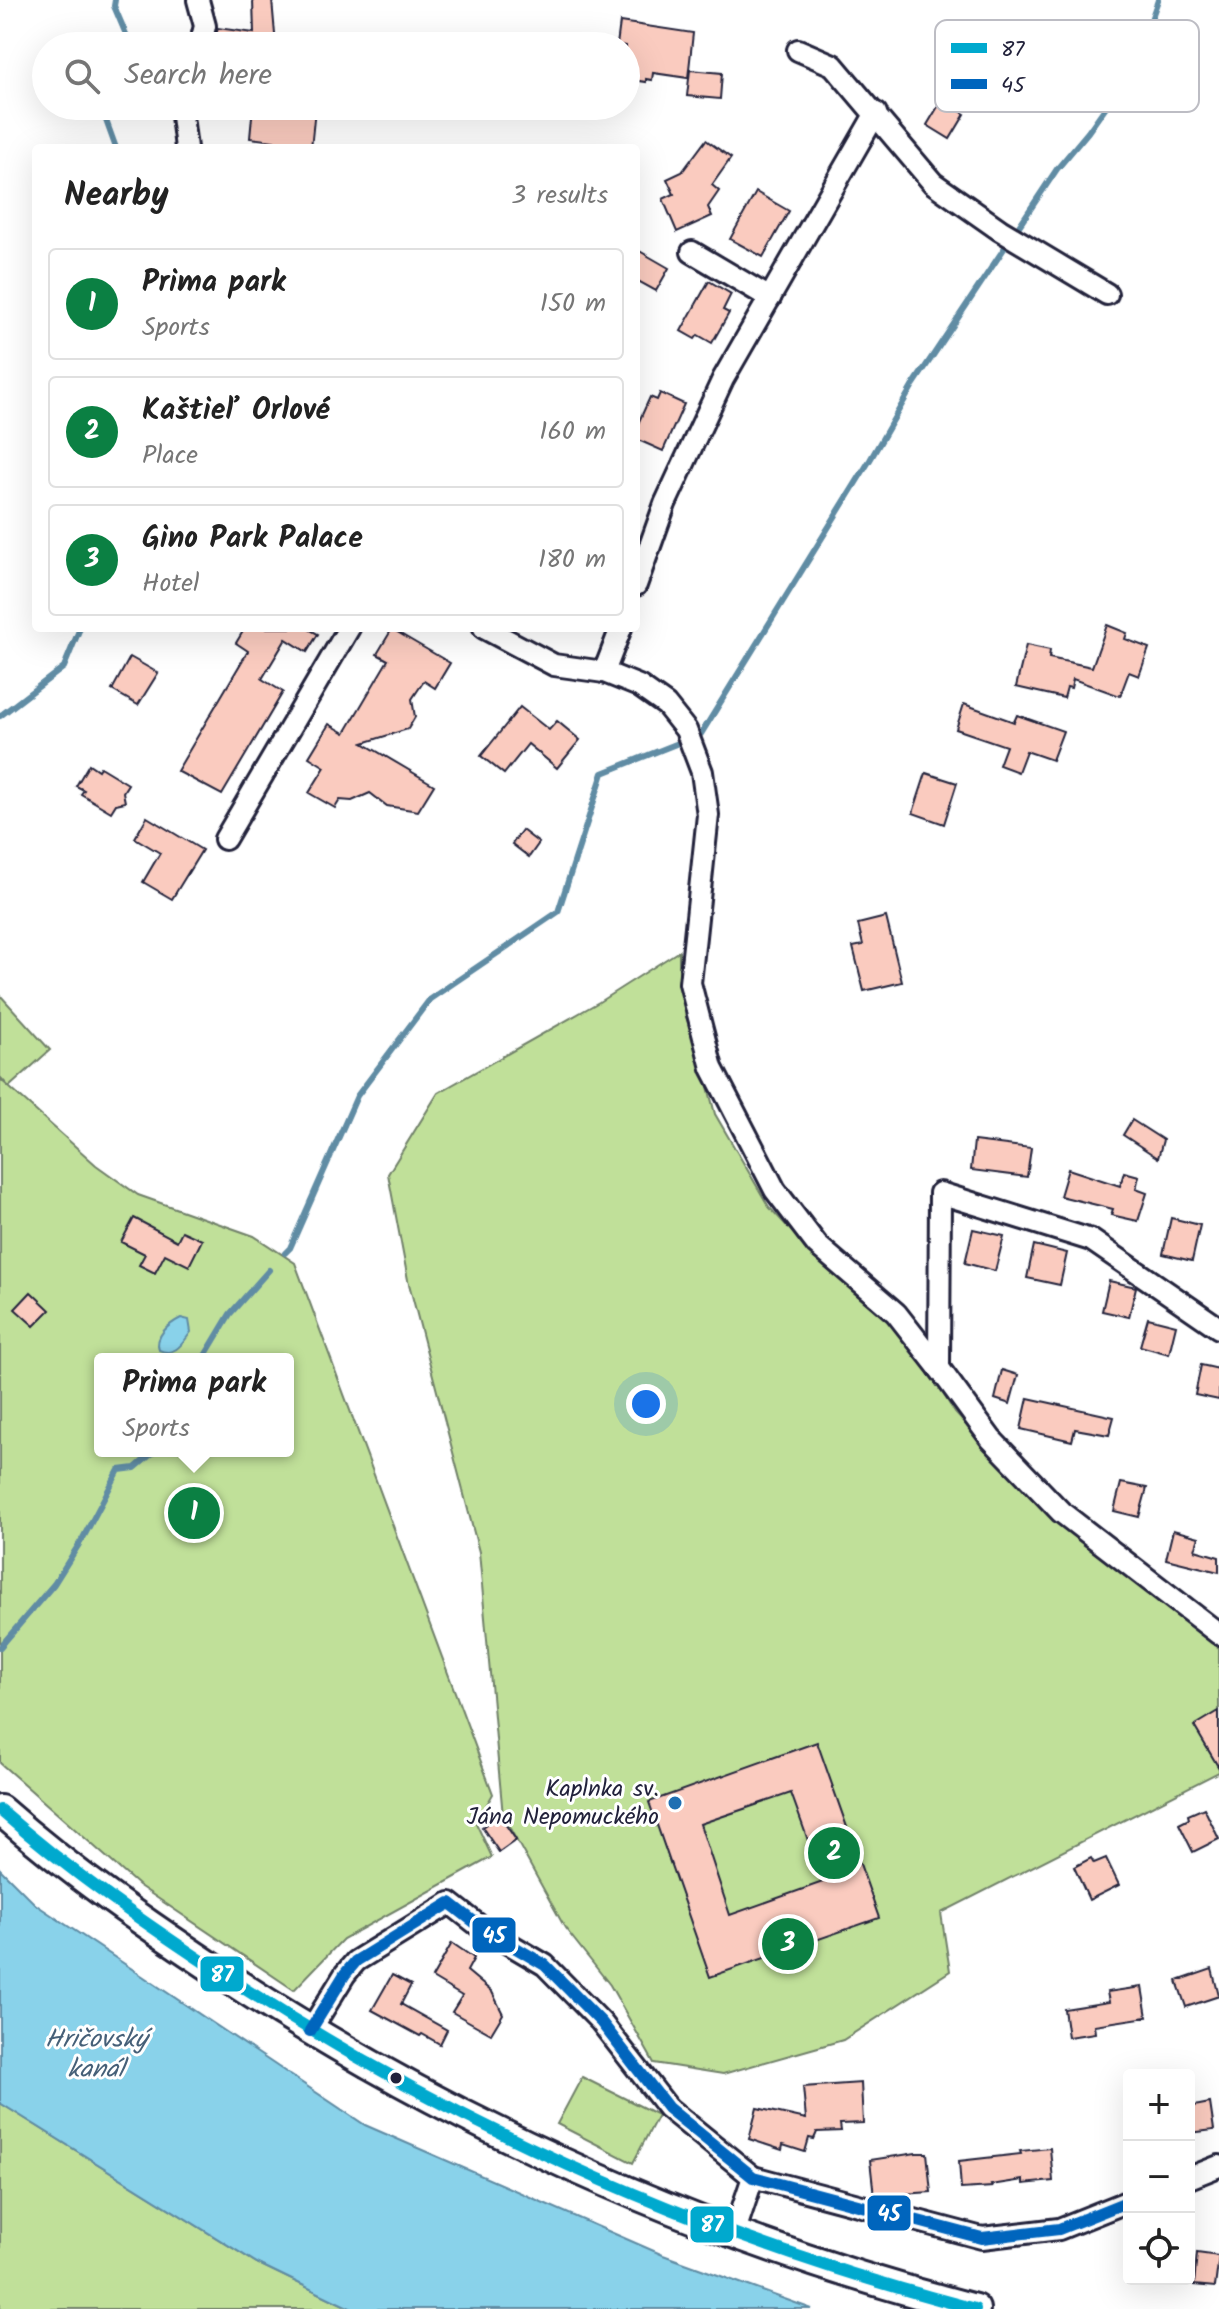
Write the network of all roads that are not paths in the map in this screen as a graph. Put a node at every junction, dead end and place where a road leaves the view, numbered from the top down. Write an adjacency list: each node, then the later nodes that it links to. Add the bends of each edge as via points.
1 (198, 0): 2 (street)
2 (204, 32)
3 (798, 50): 4 (street, via 833,65)
4 (876, 113): 8 (street, via 933,183); 9 (street)
5 (182, 120): 6 (street)
6 (186, 144)
7 (692, 252): 9 (street)
8 (1107, 294)
9 (770, 298): 10 (street, via 723,379 665,504)
10 (640, 574)
11 (347, 632): 15 (street)
12 (492, 632): 14 (street, via 554,665)
13 (619, 632): 14 (street)
14 (604, 672): 17 (street, via 639,686 666,705 689,738 702,772 708,815 690,983 712,1068 775,1190 817,1245 896,1313)
15 (225, 839)
16 (1219, 1328): 17 (street, via 1091,1240 940,1193)
17 (939, 1368): 18 (street, via 991,1439 1061,1512)
18 (1219, 1634)
19 (0, 1810): 20 (main road, via 123,1909)
20 (310, 2031): 23 (street, via 356,1961 450,1903 545,1965 601,2022 668,2108); 25 (main road, via 495,2132)
21 (1219, 2166): 22 (street)
22 (1195, 2176)
23 (753, 2177): 24 (street, via 982,2238 1059,2229); 25 (street)
24 (1123, 2203)
25 (734, 2234): 26 (main road)
26 (975, 2309)

